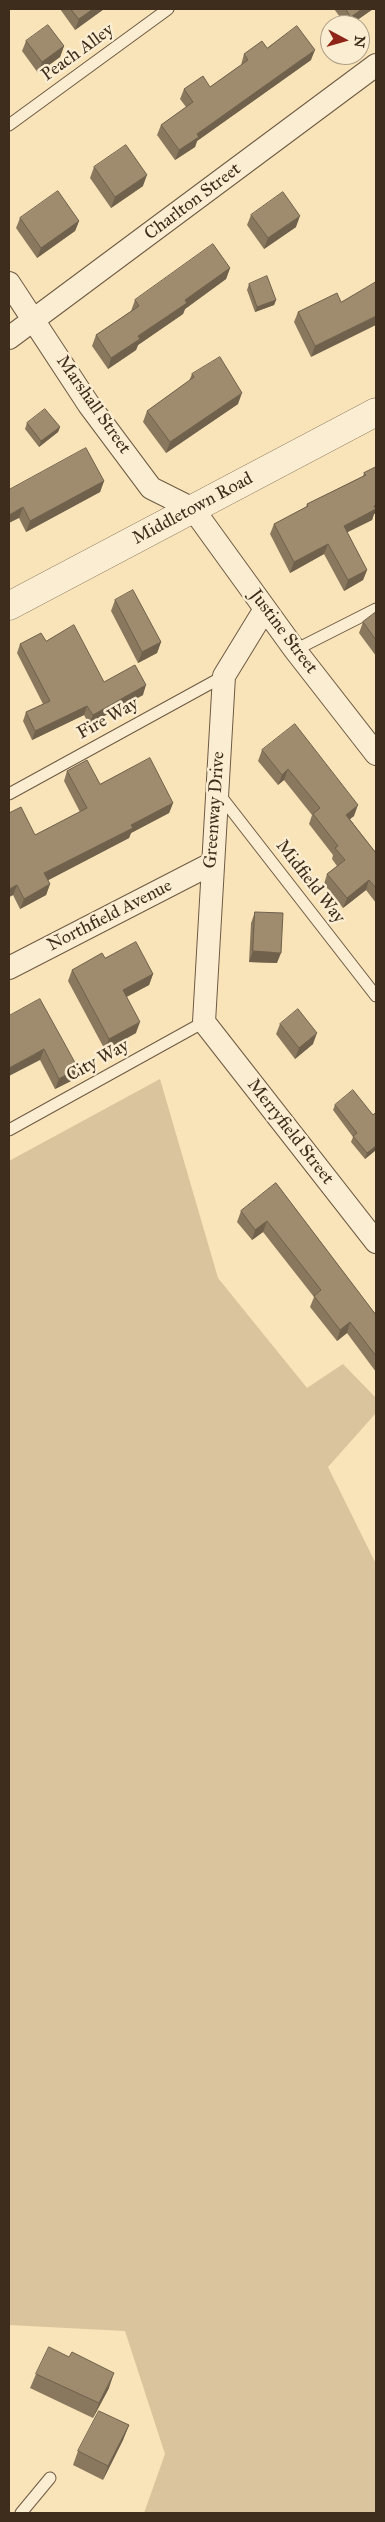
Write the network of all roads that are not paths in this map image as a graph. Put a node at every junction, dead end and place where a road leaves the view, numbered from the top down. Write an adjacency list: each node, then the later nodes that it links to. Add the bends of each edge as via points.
1 (168, 9): 3 (lane, Peach Alley)
2 (376, 65): 5 (street, Charlton Street)
3 (9, 125)
4 (9, 283): 5 (street, Marshall Street)
5 (35, 320): 6 (street, Charlton Street); 8 (street, Marshall Street, via 90,405 151,488)
6 (9, 338)
7 (376, 412): 8 (street, Middletown Road)
8 (193, 509): 9 (street, Middletown Road); 10 (street, Justine Street)
9 (9, 606)
10 (265, 609): 12 (street, Justine Street); 13 (street, Greenway Drive)
11 (376, 609): 12 (lane)
12 (295, 650): 14 (street, Justine Street)
13 (224, 676): 15 (street, Greenway Drive); 16 (lane, Fire Way)
14 (376, 754)
15 (216, 790): 17 (street, Greenway Drive); 19 (lane, Midfield Way)
16 (9, 794)
17 (211, 864): 18 (street, Northfield Avenue); 20 (street, Greenway Drive)
18 (9, 968)
19 (376, 996)
20 (204, 1022): 21 (lane, City Way); 22 (street, Merryfield Street)
21 (9, 1130)
22 (376, 1242)
23 (50, 2478): 24 (lane)
24 (21, 2513)

